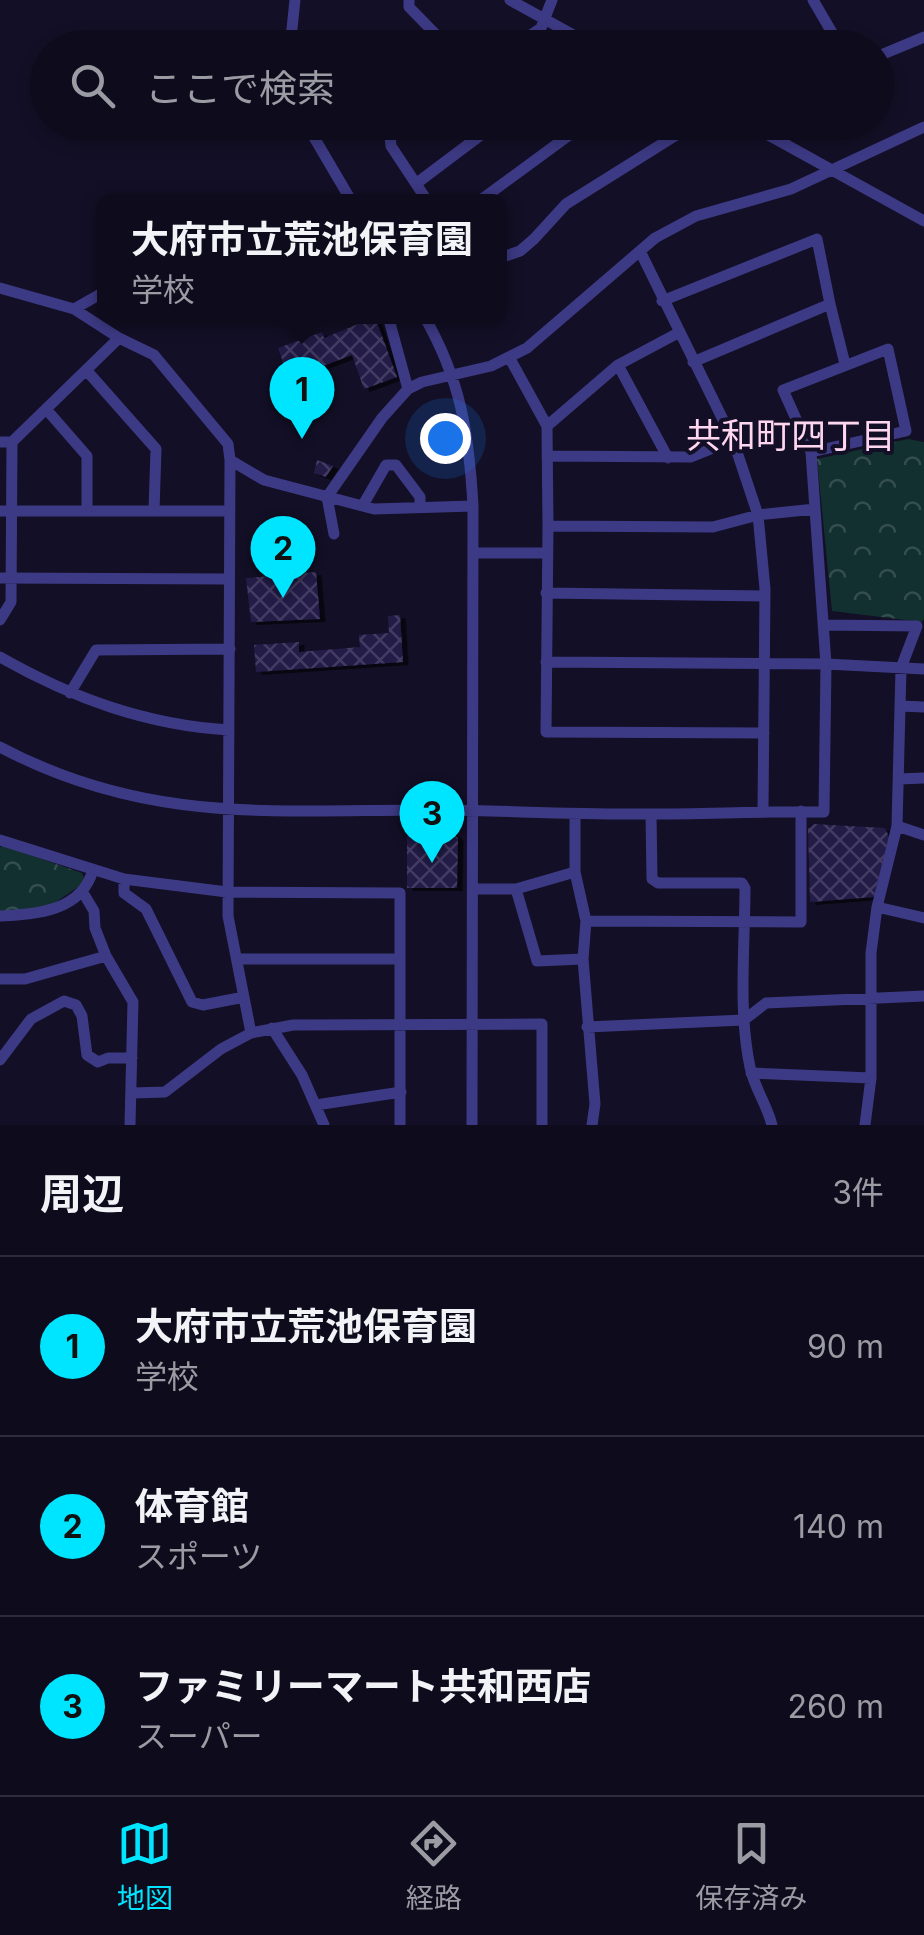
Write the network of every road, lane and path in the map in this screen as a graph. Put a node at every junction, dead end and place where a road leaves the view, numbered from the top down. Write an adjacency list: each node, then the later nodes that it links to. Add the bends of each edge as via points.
1 (295, 0): 7 (street)
2 (409, 0): 8 (street)
3 (510, 0): 6 (street)
4 (552, 0): 6 (street)
5 (814, 0): 11 (street)
6 (544, 18): 9 (street); 10 (street)
7 (292, 30)
8 (431, 30)
9 (537, 30)
10 (565, 30)
11 (831, 30)
12 (924, 37): 13 (street)
13 (894, 50)
14 (924, 127): 21 (street)
15 (316, 140): 23 (street)
16 (390, 140): 22 (street)
17 (474, 140): 22 (street)
18 (562, 140): 25 (street)
19 (668, 140): 28 (street, via 566,204 534,240)
20 (778, 140): 21 (street)
21 (830, 169): 26 (street); 27 (street, via 676,224)
22 (417, 183): 24 (street)
23 (347, 194)
24 (423, 194)
25 (489, 194)
26 (924, 221)
27 (640, 251): 31 (street); 40 (street)
28 (507, 255)
29 (0, 288): 33 (street)
30 (97, 296): 33 (street)
31 (662, 300): 32 (street, via 817,239); 38 (street)
32 (830, 304): 41 (street); 42 (street)
33 (74, 309): 34 (street)
34 (97, 324)
35 (97, 324): 39 (street)
36 (390, 324): 46 (street)
37 (428, 324): 45 (street)
38 (678, 333): 41 (street); 43 (street)
39 (119, 338): 44 (street); 54 (street, via 154,355 228,444)
40 (510, 357): 45 (street); 48 (street)
41 (693, 362): 49 (street)
42 (845, 364): 51 (street, via 783,390); 51 (street, via 888,349 906,431)
43 (618, 365): 48 (street); 53 (street)
44 (87, 371): 47 (street); 63 (street, via 156,449)
45 (453, 376): 46 (street); 57 (street, via 469,442)
46 (408, 388): 55 (street)
47 (46, 409): 50 (street); 61 (street, via 87,456)
48 (547, 426): 52 (street)
49 (733, 440): 53 (street, via 691,458); 64 (street)
50 (6, 442): 60 (street)
51 (811, 452): 59 (street)
52 (548, 456): 53 (street); 65 (street)
53 (668, 458)
54 (230, 460): 55 (street, via 264,480); 62 (street)
55 (327, 497): 56 (street); 66 (street)
56 (363, 504): 58 (street); 58 (street, via 386,466 396,465)
57 (474, 506): 58 (street); 67 (street)
58 (420, 507)
59 (815, 510): 64 (street); 74 (street)
60 (7, 511): 61 (street); 69 (street)
61 (87, 511): 63 (street)
62 (228, 511): 63 (street); 70 (street)
63 (154, 512)
64 (758, 515): 65 (street, via 713,527); 72 (street)
65 (548, 526): 68 (street)
66 (334, 534)
67 (474, 552): 68 (street); 91 (street)
68 (547, 553): 71 (street)
69 (6, 578): 70 (street); 73 (street, via 11,602)
70 (229, 578): 75 (street)
71 (546, 593): 72 (street); 77 (street)
72 (765, 596): 78 (street)
73 (0, 620)
74 (823, 624): 79 (street); 80 (street, via 917,626)
75 (230, 649): 82 (street, via 96,650); 85 (street)
76 (0, 657): 82 (street)
77 (546, 662): 78 (street); 86 (street, via 546,732)
78 (764, 663): 79 (street); 86 (street)
79 (826, 664): 80 (street); 93 (street, via 824,812)
80 (901, 668): 81 (street); 83 (street)
81 (924, 669)
82 (70, 693): 85 (street, via 126,714)
83 (900, 706): 84 (street); 89 (street)
84 (924, 707)
85 (229, 730): 90 (street)
86 (764, 733): 92 (street)
87 (0, 747): 90 (street, via 99,789)
88 (924, 778): 89 (street)
89 (898, 779): 96 (street)
90 (228, 811): 91 (street); 105 (street)
91 (474, 811): 94 (street); 102 (street)
92 (763, 811): 93 (street); 95 (street)
93 (801, 811): 110 (street, via 801,922)
94 (575, 814): 95 (street); 100 (street)
95 (652, 814): 110 (street, via 652,880 742,883)
96 (898, 826): 97 (street); 106 (street)
97 (924, 835)
98 (0, 840): 99 (street)
99 (93, 870): 101 (street); 104 (street)
100 (575, 872): 103 (street); 109 (street)
101 (124, 880): 105 (street); 117 (street, via 124,893 146,909 192,1002)
102 (474, 889): 103 (street); 120 (street)
103 (516, 889): 114 (street, via 538,961)
104 (82, 891): 107 (street, via 47,914); 111 (street)
105 (227, 892): 112 (street); 113 (street, via 400,893)
106 (877, 907): 108 (street); 118 (street)
107 (0, 916)
108 (924, 918)
109 (586, 920): 110 (street); 114 (street)
110 (745, 921): 119 (street)
111 (106, 956): 115 (street, via 25,979); 125 (street, via 133,1002)
112 (238, 959): 113 (street); 117 (street)
113 (400, 959): 121 (street)
114 (583, 959): 122 (street)
115 (0, 979)
116 (924, 996): 118 (street)
117 (244, 997): 124 (street)
118 (870, 999): 119 (street, via 766,1003); 128 (street)
119 (744, 1020): 122 (street); 127 (street)
120 (474, 1023): 121 (street); 135 (street); 136 (street, via 542,1024)
121 (401, 1025): 123 (street); 129 (street)
122 (588, 1026): 137 (street)
123 (272, 1028): 124 (street); 131 (street)
124 (250, 1033): 130 (street, via 165,1092)
125 (132, 1058): 126 (street, via 98,1062 87,1055 82,1016 64,1001 31,1019); 130 (street)
126 (0, 1060)
127 (750, 1073): 128 (street); 138 (street)
128 (871, 1078): 139 (street)
129 (401, 1092): 131 (street); 134 (street)
130 (133, 1093): 132 (street)
131 (316, 1104): 133 (street)
132 (130, 1125)
133 (324, 1125)
134 (400, 1125)
135 (472, 1125)
136 (542, 1125)
137 (592, 1125)
138 (772, 1125)
139 (865, 1125)

